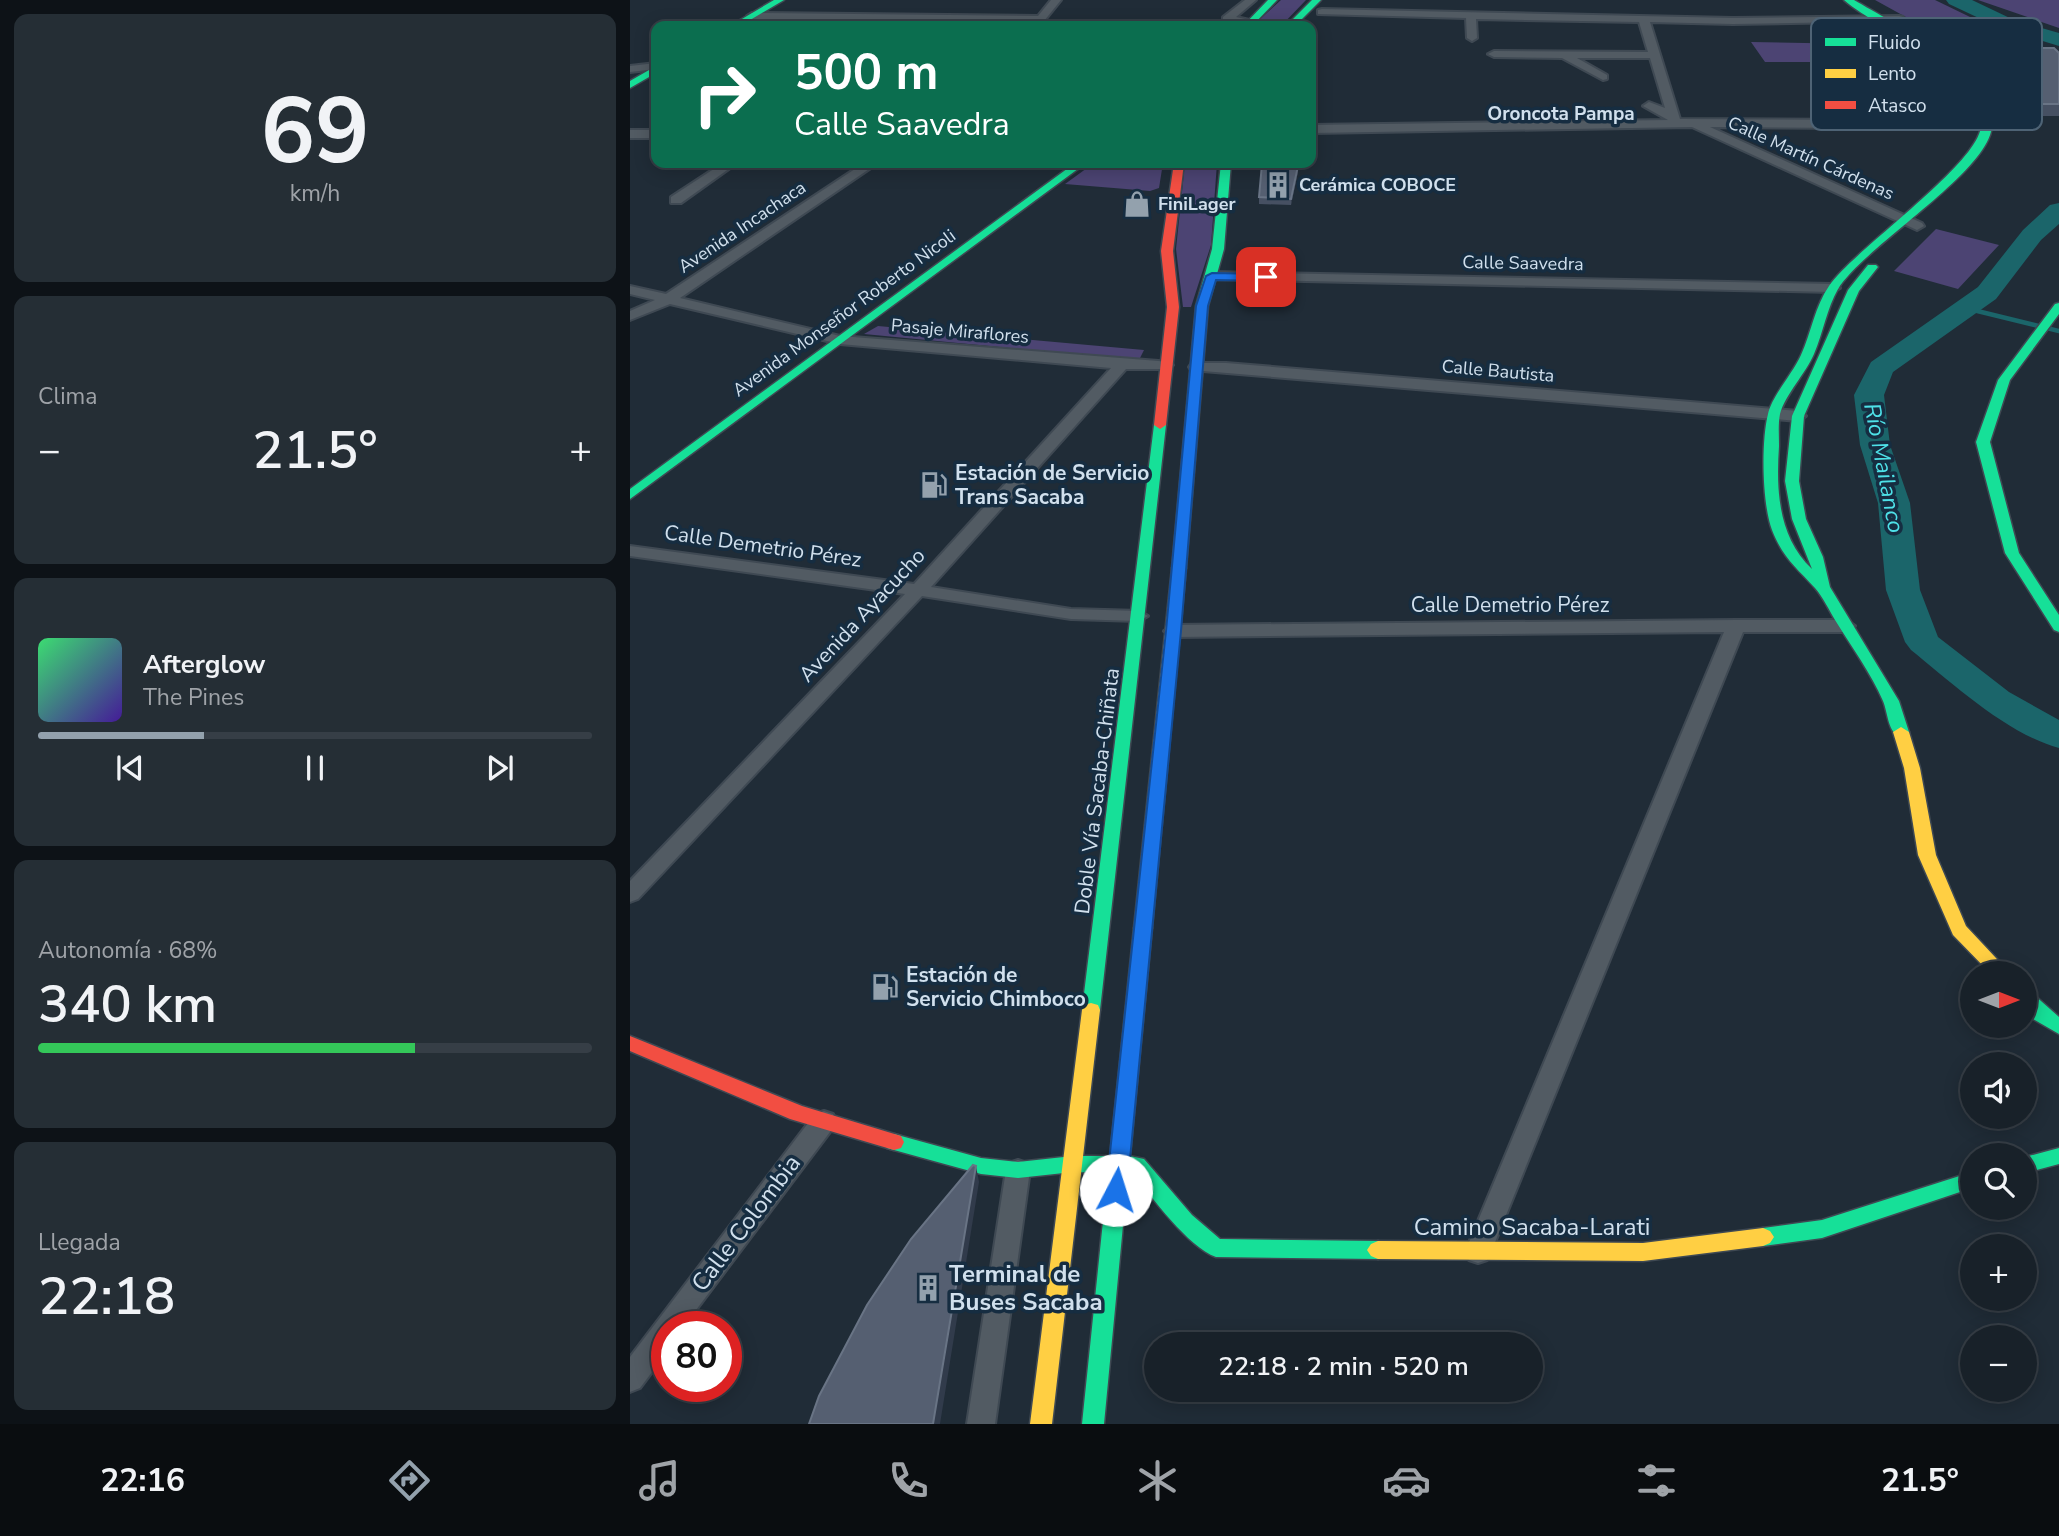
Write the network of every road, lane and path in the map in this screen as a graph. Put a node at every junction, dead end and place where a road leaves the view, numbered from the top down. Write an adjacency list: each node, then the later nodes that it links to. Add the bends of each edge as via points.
1 (780, 0): 9 (main road)
2 (1056, 0): 16 (street)
3 (1251, 0): 17 (street, via 1227,19)
4 (1273, 0): 18 (main road)
5 (1848, 0): 11 (main road)
6 (1864, 0): 12 (main road)
7 (1319, 6): 8 (street); 19 (main road)
8 (1471, 15): 10 (street); 20 (street)
9 (752, 16): 14 (main road); 15 (street)
10 (1643, 18): 13 (street); 23 (street)
11 (1888, 18)
12 (1890, 18)
13 (1811, 19)
14 (743, 21)
15 (956, 21)
16 (1039, 21)
17 (1234, 21)
18 (1253, 21)
19 (1297, 21)
20 (1472, 38)
21 (1494, 54): 22 (street)
22 (1564, 55): 23 (street); 27 (street)
23 (1654, 55): 30 (street)
24 (651, 67): 25 (street)
25 (630, 69)
26 (651, 70): 28 (main road)
27 (1603, 76)
28 (630, 85)
29 (1649, 106): 30 (street, Calle Martín Cárdenas)
30 (1674, 119): 31 (street, Calle Martín Cárdenas); 33 (street, Calle Martín Cárdenas)
31 (1690, 123): 32 (street, Calle Martín Cárdenas); 45 (street, Calle Martín Cárdenas)
32 (1811, 124)
33 (1316, 129)
34 (1985, 130): 45 (main road, via 1962,168)
35 (2002, 130): 45 (main road, via 1983,165)
36 (630, 134): 37 (street)
37 (651, 134)
38 (724, 168): 44 (street)
39 (865, 168): 49 (street, Avenida Incachaca)
40 (1054, 168): 52 (main road, Avenida Monseñor Roberto Nicoli)
41 (1074, 168): 53 (main road, Avenida Monseñor Roberto Nicoli)
42 (1178, 168): 55 (main road, Doble Vía Sacaba-Chiñata, via 1167,251 1173,307)
43 (1226, 168): 46 (main road)
44 (676, 200)
45 (1910, 222): 47 (main road, via 1861,257); 58 (main road, via 1854,290)
46 (1212, 276): 47 (street, Calle Saavedra); 56 (main road, via 1202,306)
47 (1833, 288): 57 (main road, via 1807,356)
48 (630, 290): 49 (street, Pasaje Miraflores)
49 (669, 299): 51 (street, Avenida Incachaca); 52 (street, Pasaje Miraflores)
50 (2059, 306): 67 (main road, via 2004,380 1983,442 2012,553)
51 (630, 316)
52 (821, 336): 53 (street, Pasaje Miraflores); 59 (main road, Avenida Monseñor Roberto Nicoli)
53 (839, 340): 54 (street, Pasaje Miraflores); 60 (main road, Avenida Monseñor Roberto Nicoli)
54 (1122, 365): 55 (street, Pasaje Miraflores); 63 (street, Avenida Ayacucho)
55 (1166, 365): 64 (main road, Doble Vía Sacaba-Chiñata)
56 (1196, 367): 57 (street, Calle Bautista); 68 (main road)
57 (1774, 413): 58 (street, Calle Bautista); 62 (main road, via 1770,483 1779,528 1794,560)
58 (1798, 416): 62 (main road, via 1792,481 1799,519 1816,557)
59 (630, 476)
60 (630, 495)
61 (630, 551): 63 (street, Calle Demetrio Pérez)
62 (1823, 588): 66 (main road)
63 (918, 590): 64 (street, Calle Demetrio Pérez, via 1071,614); 69 (street, Avenida Ayacucho)
64 (1139, 616): 78 (main road, Doble Vía Sacaba-Chiñata)
65 (1736, 626): 66 (street, Calle Demetrio Pérez); 68 (street, Calle Demetrio Pérez); 81 (street)
66 (1846, 626): 70 (main road, via 1891,701 1912,768 1927,855 1959,929)
67 (2059, 627)
68 (1173, 631): 77 (main road)
69 (630, 894)
70 (1990, 961)
71 (2037, 1011): 72 (main road)
72 (2059, 1027)
73 (630, 1043): 74 (main road)
74 (824, 1121): 79 (main road, via 942,1157); 82 (street, Calle Colombia)
75 (2059, 1156): 76 (main road)
76 (2037, 1162)
77 (1119, 1163): 78 (main road); 81 (main road, Camino Sacaba-Larati, via 1138,1165 1185,1221 1216,1248); 87 (main road)
78 (1073, 1164): 79 (main road); 86 (main road, Doble Vía Sacaba-Chiñata)
79 (1018, 1170): 85 (street)
80 (1960, 1184): 81 (main road, Camino Sacaba-Larati, via 1822,1229 1643,1252)
81 (1478, 1252)
82 (681, 1311)
83 (651, 1351): 84 (street, Calle Colombia)
84 (630, 1379)
85 (981, 1424)
86 (1041, 1424)
87 (1093, 1424)

